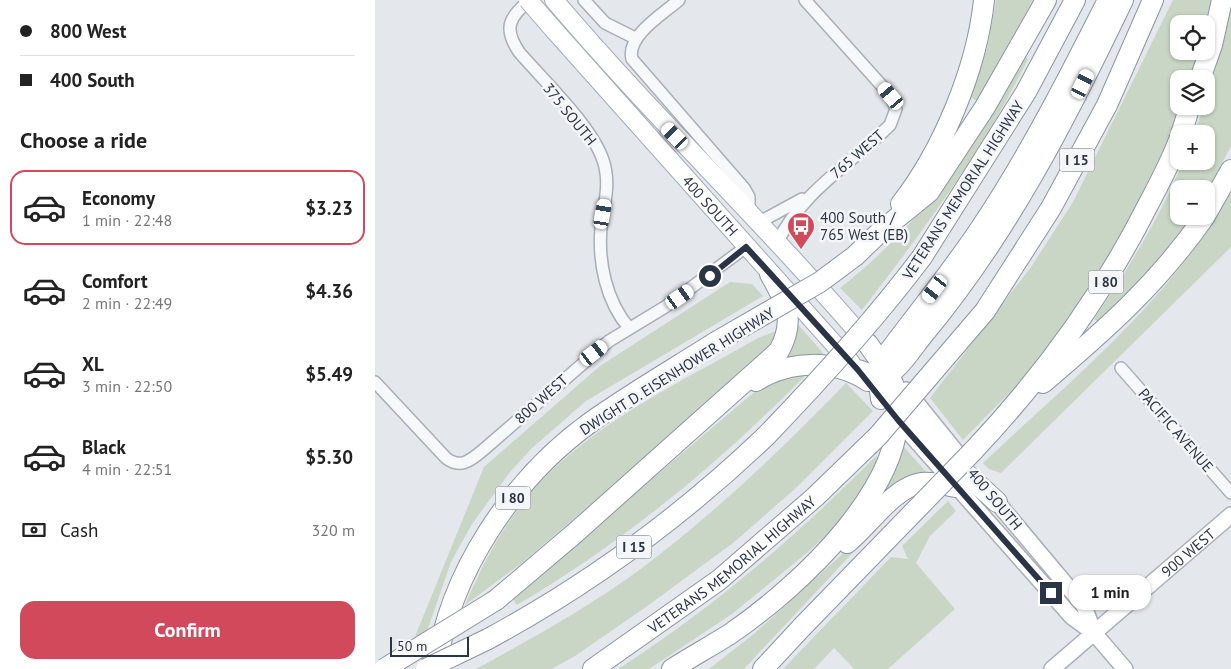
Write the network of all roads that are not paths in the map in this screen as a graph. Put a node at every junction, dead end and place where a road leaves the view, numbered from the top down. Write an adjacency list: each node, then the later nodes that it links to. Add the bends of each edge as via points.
1 (529, 0): 23 (main road, 400 SOUTH, bridge); 25 (street, 375 SOUTH, via 513,14 512,40 586,129 600,152 607,187 601,229 602,262 605,280 619,316)
2 (554, 0): 19 (main road, 400 SOUTH, via 663,124)
3 (584, 0): 13 (street, via 605,24)
4 (679, 0): 13 (street)
5 (805, 0): 17 (street, 765 WEST, via 883,86 895,102 896,109 890,125)
6 (984, 0): 21 (highway, via 981,32 962,94 919,182)
7 (1047, 0): 21 (highway, I 80, via 985,107 929,192)
8 (1075, 0): 39 (highway, VETERANS MEMORIAL HIGHWAY / I 15, bridge, via 1026,92 922,258 830,370 716,483 663,526 563,596 488,639)
9 (1107, 0): 29 (highway, via 1050,114 1012,180)
10 (1123, 0): 29 (highway, via 1066,118 999,232 937,318)
11 (1153, 0): 41 (highway, VETERANS MEMORIAL HIGHWAY / I 15, bridge, via 1107,105 1051,208 985,311 879,436 815,497 719,580)
12 (1222, 0): 14 (highway)
13 (635, 38): 19 (street, 400 SOUTH, via 631,50 633,62 744,188)
14 (1203, 70)
15 (1170, 159): 30 (highway, I 80, via 1106,283 1086,314)
16 (1231, 170): 18 (highway)
17 (811, 194): 19 (street, 765 WEST); 22 (street, 765 WEST, via 790,219)
18 (1215, 198)
19 (754, 218): 22 (main road, 400 SOUTH)
20 (1198, 225): 30 (highway, via 1179,252 1131,306)
21 (881, 231): 40 (highway, DWIGHT D. EISENHOWER HIGHWAY / I 80, bridge, via 855,256 820,282 716,342 591,422 550,456 517,492 484,540 459,589 440,639)
22 (777, 243): 26 (main road, 400 SOUTH)
23 (746, 247): 24 (main road, 400 SOUTH); 25 (street, 800 WEST, via 665,307)
24 (770, 274): 29 (main road, 400 SOUTH); 31 (highway, via 787,308 789,324 784,341 771,359)
25 (629, 328): 28 (street, 800 WEST, via 580,364 471,460 458,464 446,458)
26 (868, 344): 29 (highway)
27 (1121, 368): 33 (street, PACIFIC AVENUE)
28 (375, 382)
29 (882, 382): 31 (highway, via 819,366 801,365 778,370 750,386); 32 (main road, 400 SOUTH); 34 (main road, 400 SOUTH); 34 (highway, via 928,439); 36 (highway, via 894,442 877,483 851,522)
30 (1011, 410): 43 (highway, I 80, bridge)
31 (695, 427): 38 (highway, bridge, via 496,600)
32 (956, 487): 36 (highway, via 923,483 909,487 849,542); 37 (main road, 400 SOUTH, via 1071,617)
33 (1231, 493)
34 (997, 502): 37 (main road, 400 SOUTH, via 1085,606)
35 (1231, 515): 37 (main road, 900 WEST)
36 (821, 557): 42 (highway, via 730,634)
37 (1094, 633): 44 (main road, 900 WEST); 45 (main road, 400 SOUTH)
38 (384, 669)
39 (426, 669)
40 (436, 669)
41 (593, 669)
42 (671, 669)
43 (763, 669)
44 (1052, 669)
45 (1125, 669)

